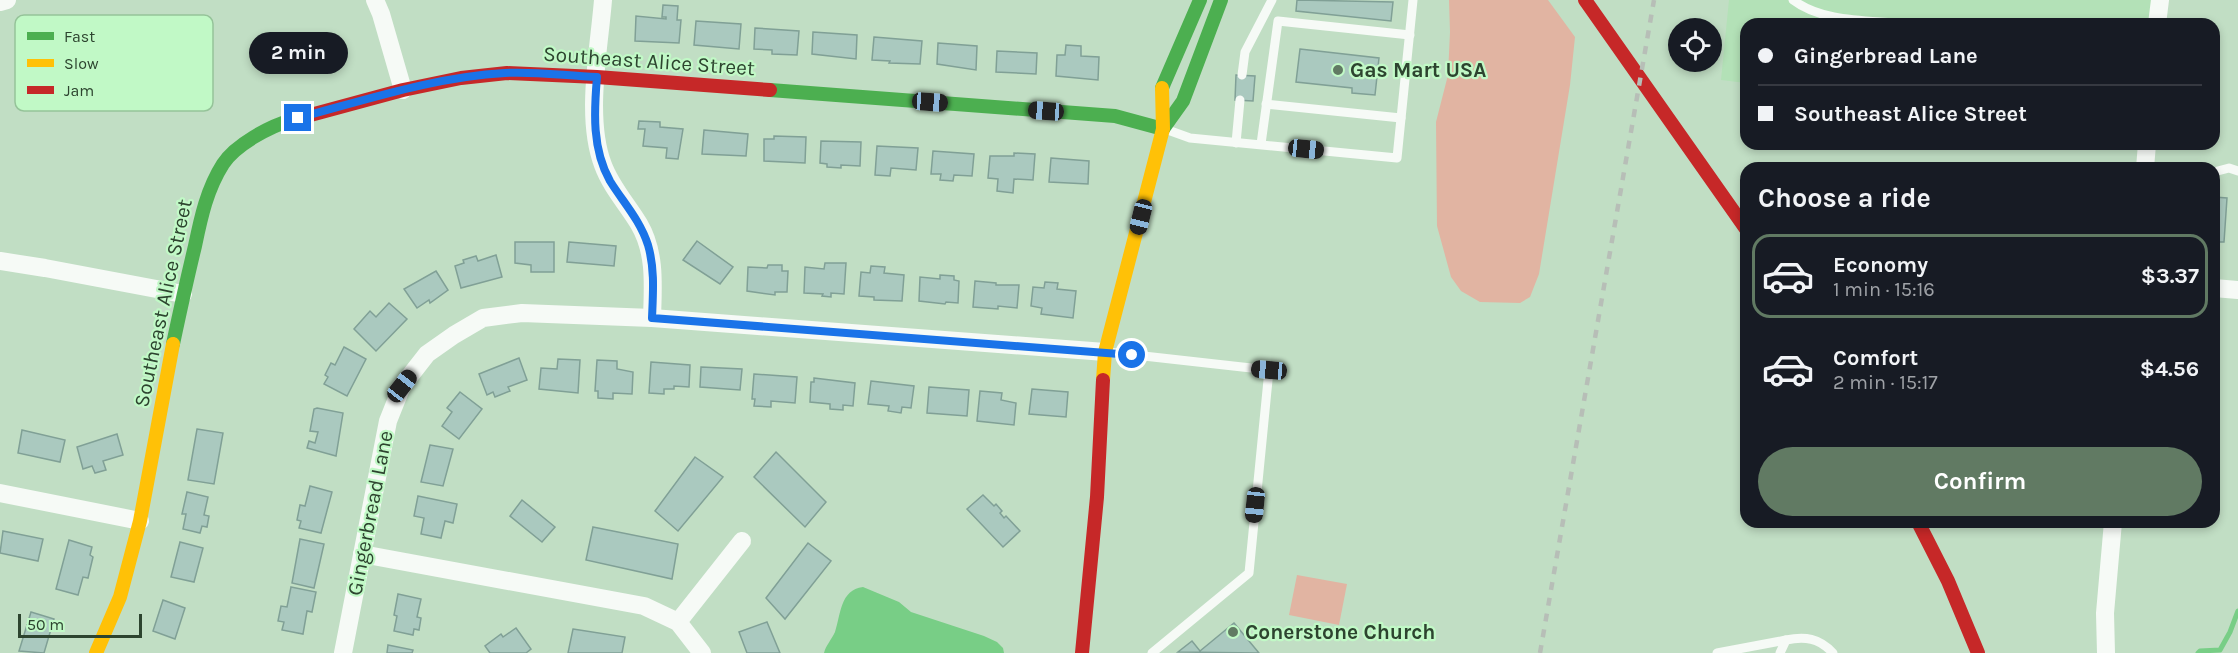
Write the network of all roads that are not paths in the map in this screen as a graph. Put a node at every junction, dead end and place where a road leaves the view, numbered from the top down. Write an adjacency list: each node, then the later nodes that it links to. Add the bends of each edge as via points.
1 (7, 0): 11 (street)
2 (375, 0): 19 (street)
3 (603, 0): 18 (street)
4 (1200, 0): 23 (street, via 1161,90)
5 (1221, 0): 23 (street, via 1183,101)
6 (1272, 0): 12 (lane)
7 (1413, 0): 16 (lane)
8 (1585, 0): 28 (street)
9 (1793, 0): 13 (lane, via 1803,8)
10 (2160, 0): 14 (street)
11 (0, 2)
12 (1264, 15): 15 (lane); 17 (lane, via 1245,52)
13 (1841, 18)
14 (2158, 18)
15 (1278, 21): 16 (lane); 21 (lane)
16 (1410, 35): 22 (lane)
17 (1242, 75)
18 (597, 77): 19 (street, Southeast Alice Street, via 507,73); 23 (street, Southeast Alice Street, via 1115,116); 33 (street, via 596,140 610,181 640,225 647,244 653,271)
19 (403, 90): 32 (street, Southeast Alice Street, via 278,124 248,141 224,162 206,198)
20 (1240, 100): 24 (lane)
21 (1266, 105): 22 (lane); 25 (lane)
22 (1401, 118): 25 (lane, via 1396,158)
23 (1163, 129): 24 (lane, via 1190,138); 34 (street)
24 (1236, 142): 25 (lane)
25 (1262, 144)
26 (2220, 170): 27 (lane)
27 (2238, 171)
28 (1740, 220)
29 (0, 261): 32 (street)
30 (2220, 288): 31 (street)
31 (2238, 290)
32 (183, 294): 36 (street, Southeast Alice Street)
33 (652, 318): 34 (street, Gingerbread Lane); 40 (street, Gingerbread Lane, via 522,313 483,318 427,354 402,386 388,421)
34 (1105, 352): 46 (street); 47 (lane, via 1269,370 1249,573)
35 (0, 493): 36 (street)
36 (140, 521): 43 (street, Southeast Alice Street, via 120,597)
37 (1921, 528): 51 (street)
38 (2112, 528): 52 (street, via 2105,613)
39 (742, 541): 41 (street)
40 (362, 554): 41 (street, via 644,606); 44 (street, Gingerbread Lane)
41 (678, 622): 45 (street)
42 (1786, 640): 48 (lane); 49 (lane); 50 (lane, via 1802,637 1824,644)
43 (96, 653)
44 (343, 653)
45 (702, 653)
46 (1082, 653)
47 (1152, 653)
48 (1717, 653)
49 (1780, 653)
50 (1833, 653)
51 (1978, 653)
52 (2106, 653)

